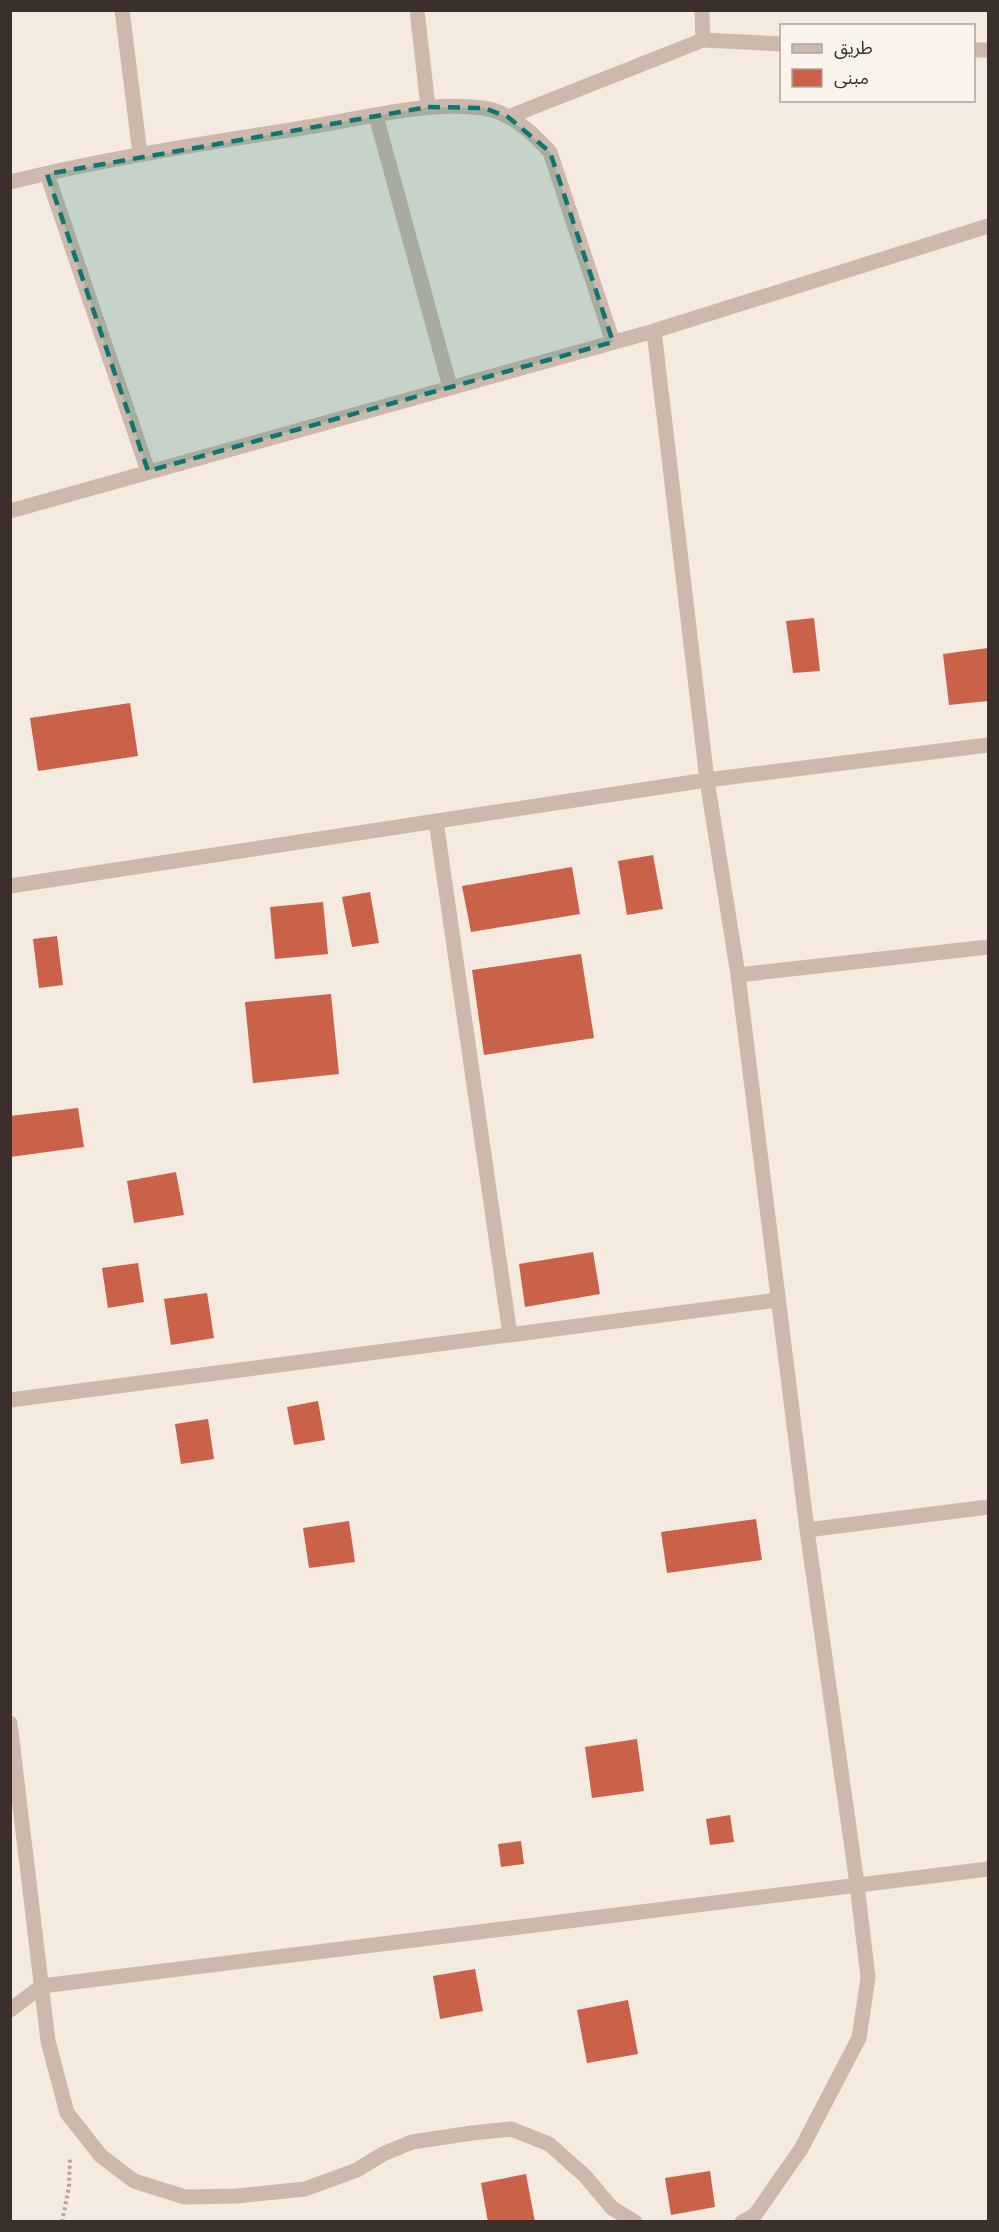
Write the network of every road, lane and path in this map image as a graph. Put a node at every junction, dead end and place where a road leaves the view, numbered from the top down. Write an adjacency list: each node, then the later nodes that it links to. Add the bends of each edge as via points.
1 (122, 10): 9 (street)
2 (417, 10): 6 (street)
3 (702, 10): 4 (street)
4 (703, 40): 5 (street); 8 (street)
5 (780, 44)
6 (428, 107): 7 (street); 8 (street, via 484,108)
7 (376, 116): 9 (street); 15 (street)
8 (508, 117): 14 (street, via 532,132 550,152)
9 (140, 154): 10 (street)
10 (47, 174): 11 (street); 16 (street)
11 (10, 182)
12 (988, 226): 13 (street)
13 (654, 331): 14 (street); 19 (street)
14 (613, 342): 15 (street)
15 (450, 387): 16 (street)
16 (148, 471): 17 (street)
17 (10, 511)
18 (988, 745): 19 (street)
19 (707, 780): 20 (street); 23 (street)
20 (436, 821): 21 (street); 25 (street)
21 (10, 886)
22 (988, 947): 23 (street)
23 (738, 975): 24 (street)
24 (777, 1300): 25 (street); 28 (street)
25 (510, 1335): 26 (street)
26 (10, 1400)
27 (988, 1507): 28 (street)
28 (807, 1530): 31 (street)
29 (10, 1723): 32 (street)
30 (988, 1869): 31 (street)
31 (857, 1884): 32 (street); 37 (street, via 868,1978 859,2038 801,2149 755,2215)
32 (42, 1986): 33 (street); 34 (street, via 48,2041)
33 (10, 2010)
34 (67, 2113): 35 (path, via 69,2187); 36 (street, via 101,2156 134,2181 185,2197 305,2189 357,2170 412,2142 511,2129 549,2144 585,2176 612,2208)
35 (62, 2222)
36 (634, 2222)
37 (742, 2222)

